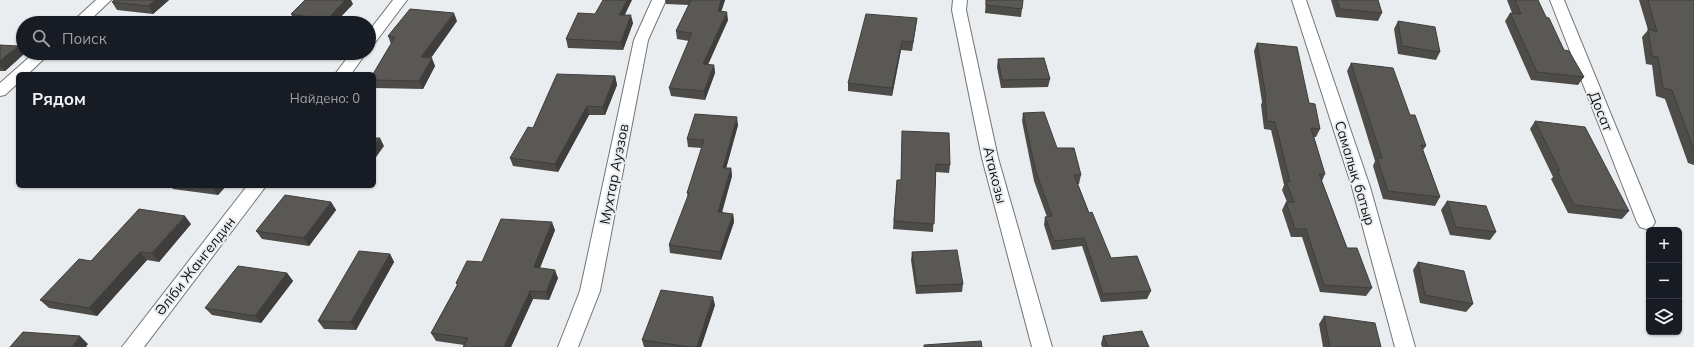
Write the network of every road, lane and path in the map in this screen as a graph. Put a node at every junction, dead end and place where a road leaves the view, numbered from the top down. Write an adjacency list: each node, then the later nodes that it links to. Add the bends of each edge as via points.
1 (104, 0): 7 (street)
2 (400, 0): 8 (street)
3 (659, 0): 18 (street, Мухтар Ауэзов, via 640,40 590,291)
4 (960, 0): 19 (street, Атакозы, via 959,10 990,158)
5 (1299, 0): 20 (street, Самалық батыр, via 1361,187)
6 (1557, 0): 16 (street, Досат)
7 (86, 16)
8 (376, 32)
9 (35, 60): 11 (street)
10 (354, 60): 12 (street)
11 (22, 72)
12 (345, 72)
13 (16, 78): 14 (street)
14 (0, 91)
15 (255, 188): 17 (street, Әліби Жангелдин)
16 (1646, 222)
17 (132, 347)
18 (568, 347)
19 (1042, 347)
20 (1405, 347)

